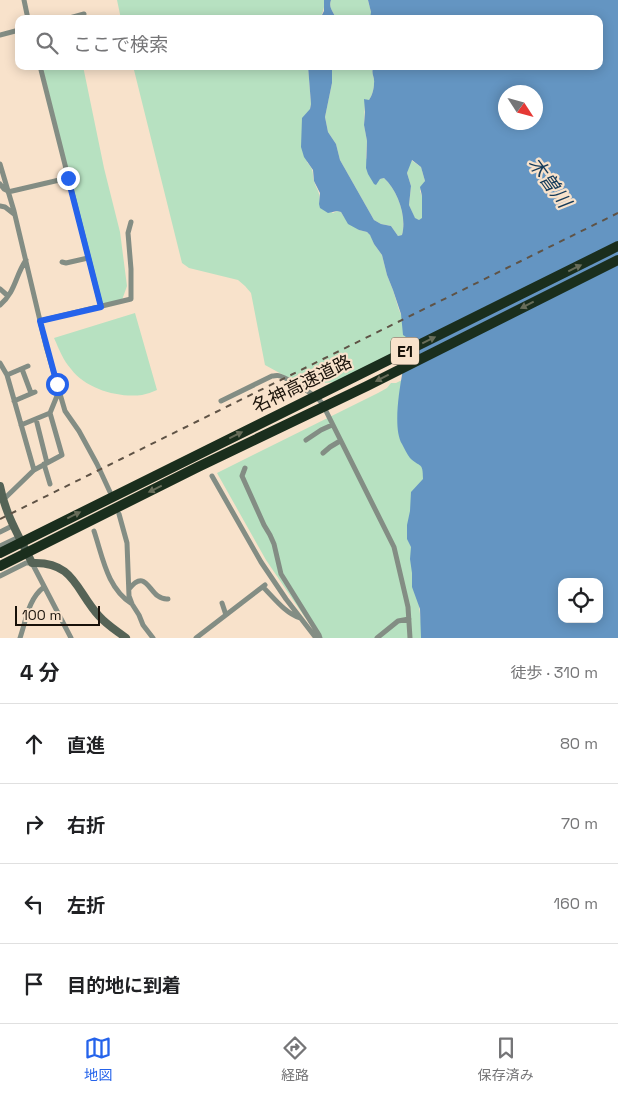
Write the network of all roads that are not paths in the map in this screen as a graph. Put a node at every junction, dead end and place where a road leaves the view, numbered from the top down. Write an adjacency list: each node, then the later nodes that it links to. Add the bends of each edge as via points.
1 (24, 0): 3 (street)
2 (84, 14): 4 (street)
3 (27, 15)
4 (80, 15)
5 (15, 31): 6 (street)
6 (0, 35)
7 (41, 70): 9 (street)
8 (0, 167): 11 (street)
9 (68, 178): 11 (street); 16 (street)
10 (0, 184): 11 (street)
11 (8, 192): 13 (street)
12 (0, 206): 13 (street)
13 (14, 214): 17 (street)
14 (131, 222): 23 (street, via 128,233 131,299)
15 (618, 246): 53 (highway, 名神高速道路 / E1, one-way to 15)
16 (88, 258): 19 (street); 23 (street)
17 (26, 260): 21 (street); 24 (street)
18 (618, 260): 55 (highway, 名神高速道路 / E1, one-way to 55)
19 (62, 262)
20 (0, 289): 21 (street)
21 (8, 296): 22 (street)
22 (0, 305)
23 (101, 307): 24 (street)
24 (40, 321): 29 (street)
25 (0, 363): 28 (street)
26 (28, 366): 27 (street)
27 (22, 369): 28 (street); 30 (street, via 33,392)
28 (7, 375): 30 (street)
29 (59, 392): 32 (street); 45 (street, via 65,411 79,431)
30 (14, 401): 34 (street)
31 (221, 401): 35 (street, via 278,376 318,398)
32 (50, 412): 33 (street); 39 (street, via 62,455)
33 (36, 419): 34 (street); 39 (street)
34 (21, 425): 41 (street)
35 (332, 425): 36 (street); 37 (street)
36 (306, 440)
37 (340, 441): 38 (street); 64 (street, via 394,547)
38 (323, 453)
39 (46, 464): 41 (street); 43 (street)
40 (245, 468): 71 (street, via 242,476 274,544 280,574)
41 (34, 470): 46 (street)
42 (212, 476): 63 (street, via 261,562)
43 (50, 484)
44 (0, 486): 46 (main road)
45 (110, 492)
46 (3, 500): 48 (main road)
47 (119, 514): 58 (street, via 127,543)
48 (14, 526): 49 (street); 51 (main road)
49 (0, 531)
50 (94, 531): 61 (street, via 108,576)
51 (19, 537): 52 (street); 54 (main road)
52 (0, 546)
53 (0, 553)
54 (32, 563): 56 (street); 57 (street); 67 (main road, via 67,572 98,615)
55 (0, 566)
56 (0, 576)
57 (44, 587): 65 (street, via 27,611); 66 (street)
58 (129, 589): 59 (street, via 143,581 158,597); 61 (street)
59 (168, 599)
60 (222, 603): 62 (street)
61 (132, 604): 68 (street, via 142,625)
62 (226, 615): 63 (street, via 264,586 286,610); 69 (street)
63 (300, 618): 70 (street)
64 (409, 619): 72 (street, via 398,621); 73 (street)
65 (20, 638)
66 (71, 638)
67 (126, 638)
68 (153, 638)
69 (196, 638)
70 (316, 638)
71 (320, 638)
72 (377, 638)
73 (410, 638)

